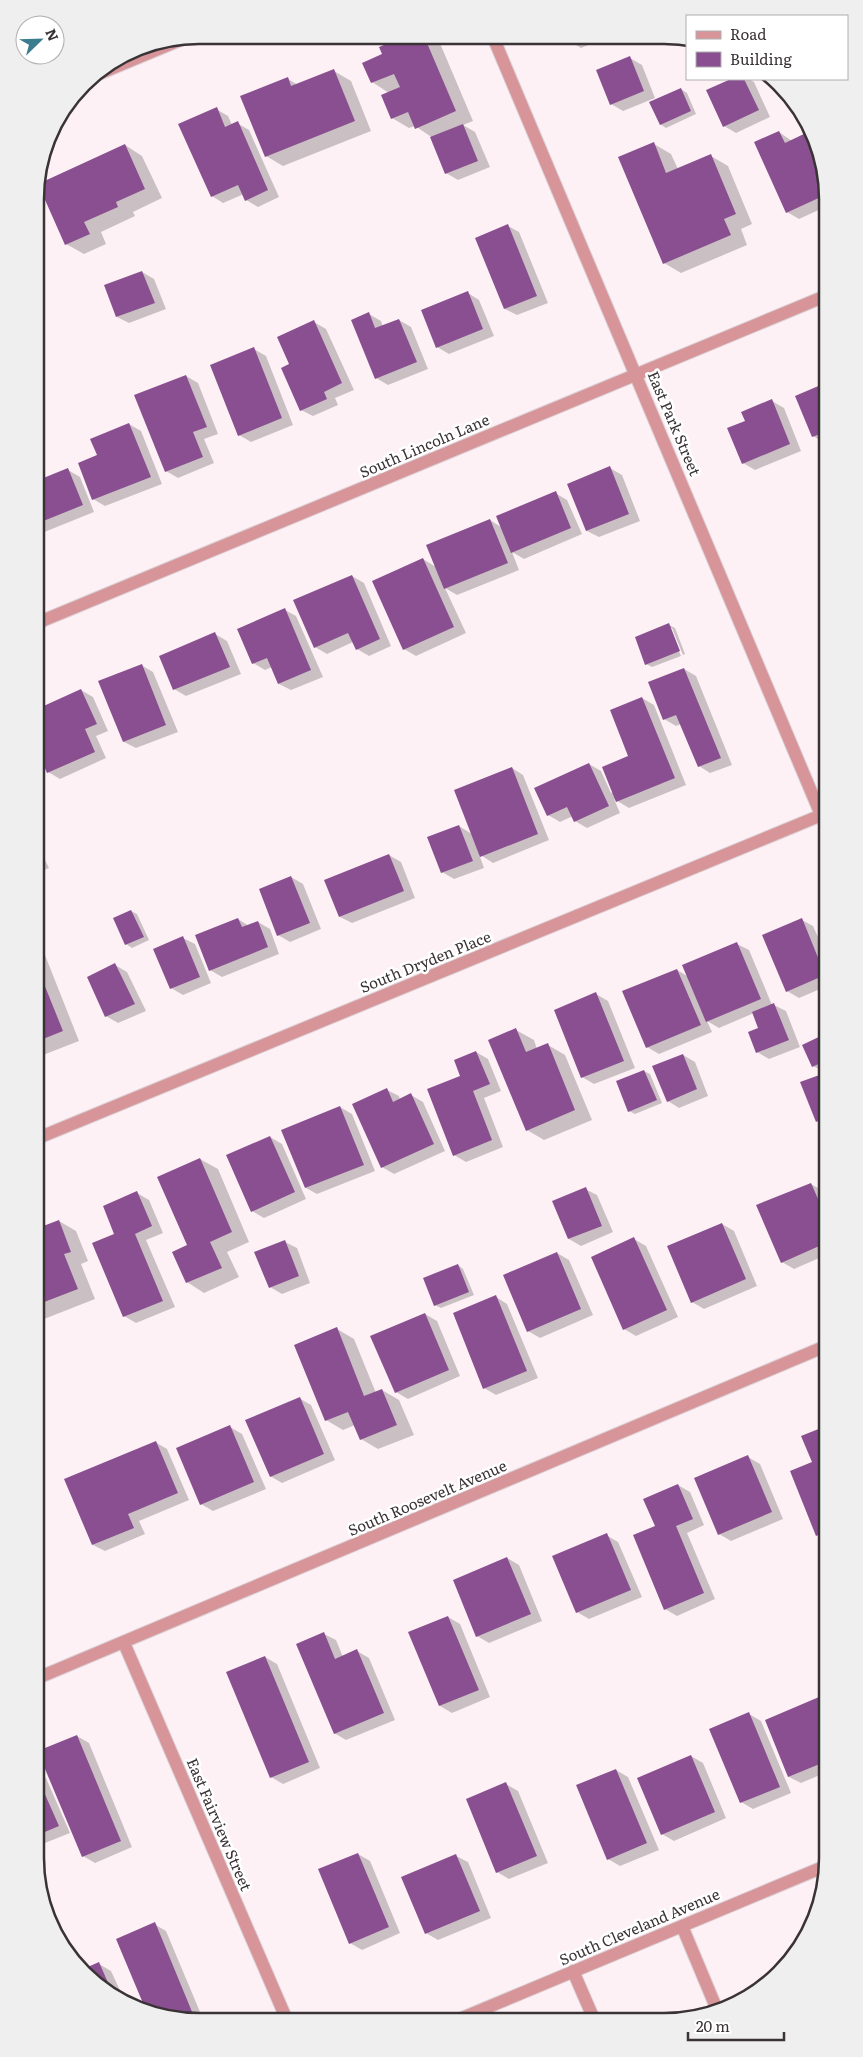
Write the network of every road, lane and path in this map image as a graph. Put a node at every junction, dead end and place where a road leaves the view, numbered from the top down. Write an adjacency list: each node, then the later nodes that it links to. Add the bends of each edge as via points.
1 (496, 44): 5 (street, East Park Street)
2 (158, 49): 3 (street)
3 (123, 64)
4 (819, 299): 5 (street, South Lincoln Lane)
5 (637, 374): 6 (street, South Lincoln Lane); 7 (street, East Park Street)
6 (44, 620)
7 (819, 805)
8 (819, 819): 9 (street, South Dryden Place)
9 (44, 1136)
10 (819, 1349): 11 (street, South Roosevelt Avenue)
11 (124, 1643): 12 (street, South Roosevelt Avenue); 17 (street, East Fairview Street)
12 (44, 1675)
13 (819, 1869): 14 (street, South Cleveland Avenue)
14 (682, 1926): 15 (street, South Cleveland Avenue); 16 (street)
15 (573, 1971): 18 (street, South Cleveland Avenue); 19 (street)
16 (715, 2004)
17 (284, 2013)
18 (474, 2013)
19 (591, 2013)

